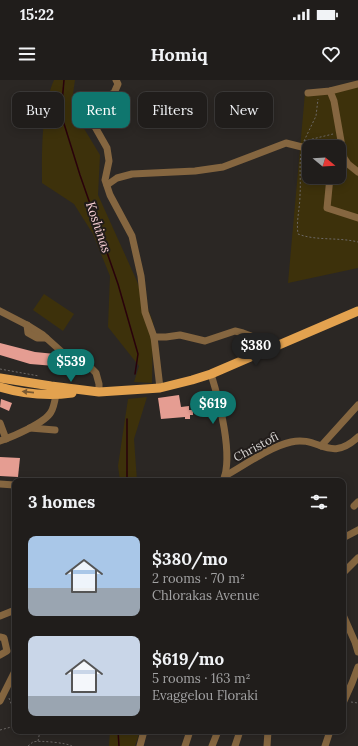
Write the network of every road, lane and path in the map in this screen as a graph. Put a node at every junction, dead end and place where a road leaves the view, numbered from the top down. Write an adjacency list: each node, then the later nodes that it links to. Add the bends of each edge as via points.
1 (116, 80): 15 (street, via 118,84 114,93 97,101 90,118 107,148)
2 (358, 84): 3 (street)
3 (330, 91): 4 (street); 6 (street)
4 (308, 94)
5 (318, 99): 7 (path, via 316,116)
6 (340, 132): 8 (path); 9 (street)
7 (305, 140)
8 (315, 140)
9 (341, 140)
10 (302, 144): 15 (street, via 286,143 223,166 195,171 132,174 117,178)
11 (302, 149): 17 (path, via 299,165 298,234)
12 (346, 163): 13 (street)
13 (358, 172)
14 (329, 184): 16 (street, via 327,208)
15 (107, 185): 20 (street, via 132,236 145,312)
16 (358, 218)
17 (358, 242)
18 (0, 311): 27 (street, via 46,338 72,361 92,369 97,378)
19 (358, 311): 21 (main road)
20 (154, 337): 21 (street, via 180,335 204,341 236,331 251,336); 25 (street)
21 (262, 352): 22 (main road)
22 (211, 374): 25 (main road); 36 (street, via 226,442)
23 (0, 378): 26 (main road)
24 (0, 387): 28 (main road, one-way to 24)
25 (160, 388): 27 (main road)
26 (88, 391): 27 (main road); 28 (main road)
27 (99, 392)
28 (56, 394): 31 (street, via 54,406 48,417)
29 (358, 405): 35 (street)
30 (0, 423): 34 (street)
31 (30, 428): 32 (street); 34 (street)
32 (55, 430)
33 (358, 437): 35 (street, Christofi, via 351,444 338,449)
34 (3, 440)
35 (321, 446): 37 (street, Christofi, via 297,440 279,445)
36 (224, 478)
37 (226, 478)
38 (0, 484): 39 (street)
39 (12, 485)
40 (358, 530): 41 (street)
41 (346, 536)
42 (358, 558): 43 (street)
43 (346, 570)
44 (12, 611): 45 (street)
45 (0, 616)
46 (346, 621): 48 (street)
47 (0, 637): 49 (street, via 4,638 7,651)
48 (358, 652)
49 (0, 655)
50 (358, 667): 53 (street)
51 (12, 677): 52 (street)
52 (8, 685): 54 (street); 55 (path)
53 (346, 696)
54 (0, 701)
55 (12, 706)
56 (12, 727): 57 (path)
57 (0, 730)
58 (39, 734): 65 (path)
59 (143, 734): 68 (street)
60 (189, 734): 69 (street)
61 (217, 734): 70 (street)
62 (239, 734): 71 (street)
63 (268, 734): 72 (street)
64 (329, 734): 73 (street)
65 (38, 742): 66 (path, via 34,741); 67 (path)
66 (28, 746)
67 (72, 746)
68 (140, 746)
69 (185, 746)
70 (212, 746)
71 (235, 746)
72 (267, 746)
73 (325, 746)

